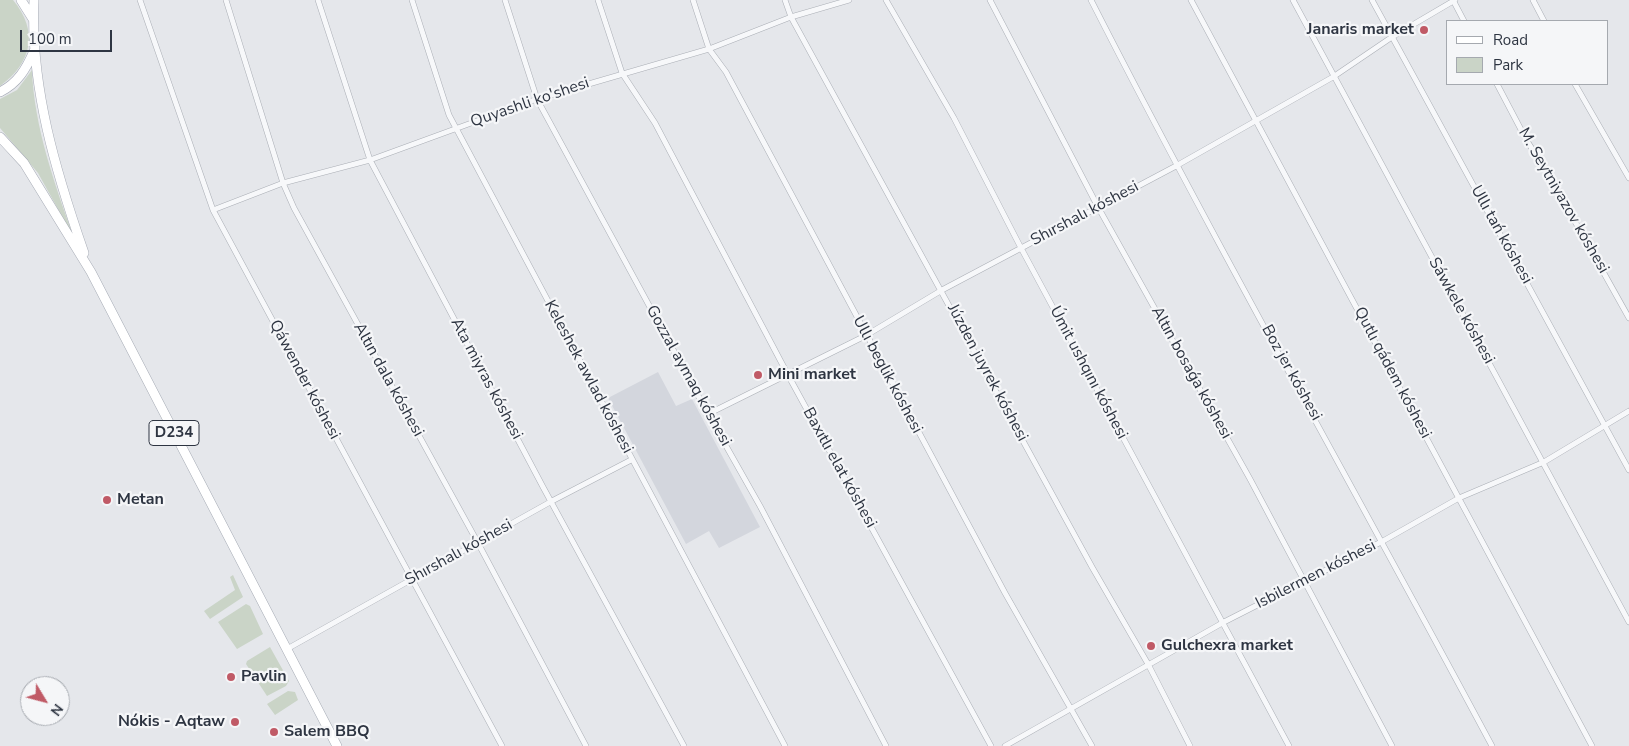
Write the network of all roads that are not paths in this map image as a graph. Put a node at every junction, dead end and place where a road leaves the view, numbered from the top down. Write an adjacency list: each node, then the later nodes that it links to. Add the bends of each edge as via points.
1 (21, 0): 21 (main road)
2 (34, 0): 21 (main road)
3 (140, 0): 41 (street, Qáwender kóshesi)
4 (226, 0): 39 (street, Altın dala kóshesi)
5 (318, 0): 36 (street, Ata miyras kóshesi)
6 (412, 0): 34 (street, Keleshek awlad kóshesi)
7 (505, 0): 32 (street, Gozzal aymaq kóshesi)
8 (598, 0): 27 (street, Baxıtlı elat kóshesi)
9 (693, 0): 25 (street, Ullı beglik kóshesi)
10 (785, 0): 20 (street, Júzden juyrek kóshesi)
11 (850, 0): 20 (street, Quyashli ko'shesi)
12 (886, 0): 42 (street, Úmit ushqını kóshesi, via 954,118)
13 (990, 0): 40 (street, Altın bosaǵa kóshesi)
14 (1091, 0): 37 (street, Boz jer kóshesi)
15 (1191, 0): 33 (street, Qutlı qádem kóshesi)
16 (1293, 0): 28 (street, Sáwkele kóshesi)
17 (1372, 0): 24 (street, Ullı tań kóshesi)
18 (1454, 0): 22 (street); 24 (street, Shırshalı kóshesi)
19 (1533, 0): 23 (street)
20 (791, 18): 25 (street, Quyashli ko'shesi); 44 (street, Júzden juyrek kóshesi)
21 (33, 20): 26 (main road)
22 (1464, 20)
23 (1543, 20)
24 (1392, 36): 28 (street, Shırshalı kóshesi); 50 (street, Ullı tań kóshesi)
25 (709, 48): 27 (street, Quyashli ko'shesi); 46 (street, Ullı beglik kóshesi, via 726,72)
26 (34, 50): 31 (main road, via 16,81); 43 (main road, D234, via 54,162)
27 (622, 73): 32 (street, Quyashli ko'shesi); 47 (street, Baxıtlı elat kóshesi, via 655,122)
28 (1333, 77): 33 (street, Shırshalı kóshesi); 52 (street, Sáwkele kóshesi)
29 (1498, 85): 45 (street, M. Seytniyazov kóshesi)
30 (1576, 85): 38 (street)
31 (0, 92)
32 (537, 99): 34 (street, Quyashli ko'shesi); 49 (street, Gozzal aymaq kóshesi)
33 (1257, 120): 37 (street, Shırshalı kóshesi); 54 (street, Qutlı qádem kóshesi)
34 (456, 129): 36 (street, Quyashli ko'shesi); 51 (street, Keleshek awlad kóshesi)
35 (0, 137): 43 (main road, D234, via 24,163)
36 (370, 160): 39 (street, Quyashli ko'shesi); 55 (street, Ata miyras kóshesi)
37 (1176, 166): 40 (street, Shırshalı kóshesi); 56 (street, Boz jer kóshesi)
38 (1629, 178)
39 (283, 183): 41 (street, Quyashli ko'shesi); 57 (street, Altın dala kóshesi, via 298,216)
40 (1098, 207): 42 (street, Shırshalı kóshesi); 59 (street, Altın bosaǵa kóshesi, via 1250,479)
41 (212, 210): 58 (street, Qáwender kóshesi)
42 (1021, 248): 44 (street, Shırshalı kóshesi); 60 (street, Úmit ushqını kóshesi)
43 (91, 272): 62 (main road, D234)
44 (942, 290): 46 (street, Shırshalı kóshesi); 63 (street, Júzden juyrek kóshesi)
45 (1629, 318)
46 (866, 336): 47 (street, Shırshalı kóshesi); 64 (street, Ullı beglik kóshesi)
47 (788, 375): 49 (street, Shırshalı kóshesi); 71 (street, Baxıtlı elat kóshesi)
48 (1629, 411): 50 (street, Isbilermen kóshesi)
49 (708, 414): 70 (street, Gozzal aymaq kóshesi)
50 (1606, 426): 52 (street, Isbilermen kóshesi); 53 (street, Ullı tań kóshesi)
51 (631, 460): 55 (street, Shırshalı kóshesi); 69 (street, Keleshek awlad kóshesi)
52 (1544, 462): 54 (street, Isbilermen kóshesi); 61 (street, Sáwkele kóshesi)
53 (1629, 470)
54 (1459, 498): 56 (street, Isbilermen kóshesi); 78 (street, Qutlı qádem kóshesi)
55 (552, 501): 57 (street, Shırshalı kóshesi); 68 (street, Ata miyras kóshesi)
56 (1383, 541): 59 (street, Isbilermen kóshesi); 77 (street, Boz jer kóshesi)
57 (478, 543): 58 (street, Shırshalı kóshesi); 67 (street, Altın dala kóshesi)
58 (412, 580): 62 (street, Shırshalı kóshesi); 66 (street, Qáwender kóshesi)
59 (1303, 583): 60 (street, Isbilermen kóshesi); 76 (street, Altın bosaǵa kóshesi)
60 (1224, 622): 63 (street, Isbilermen kóshesi); 75 (street, Úmit ushqını kóshesi)
61 (1629, 622)
62 (287, 649): 65 (main road, D234)
63 (1148, 664): 64 (street, Isbilermen kóshesi); 74 (street, Júzden juyrek kóshesi)
64 (1071, 708): 72 (street, Isbilermen kóshesi); 73 (street, Ullı beglik kóshesi)
65 (337, 746)
66 (502, 746)
67 (586, 746)
68 (684, 746)
69 (785, 746)
70 (886, 746)
71 (991, 746)
72 (1005, 746)
73 (1092, 746)
74 (1190, 746)
75 (1290, 746)
76 (1392, 746)
77 (1492, 746)
78 (1592, 746)

